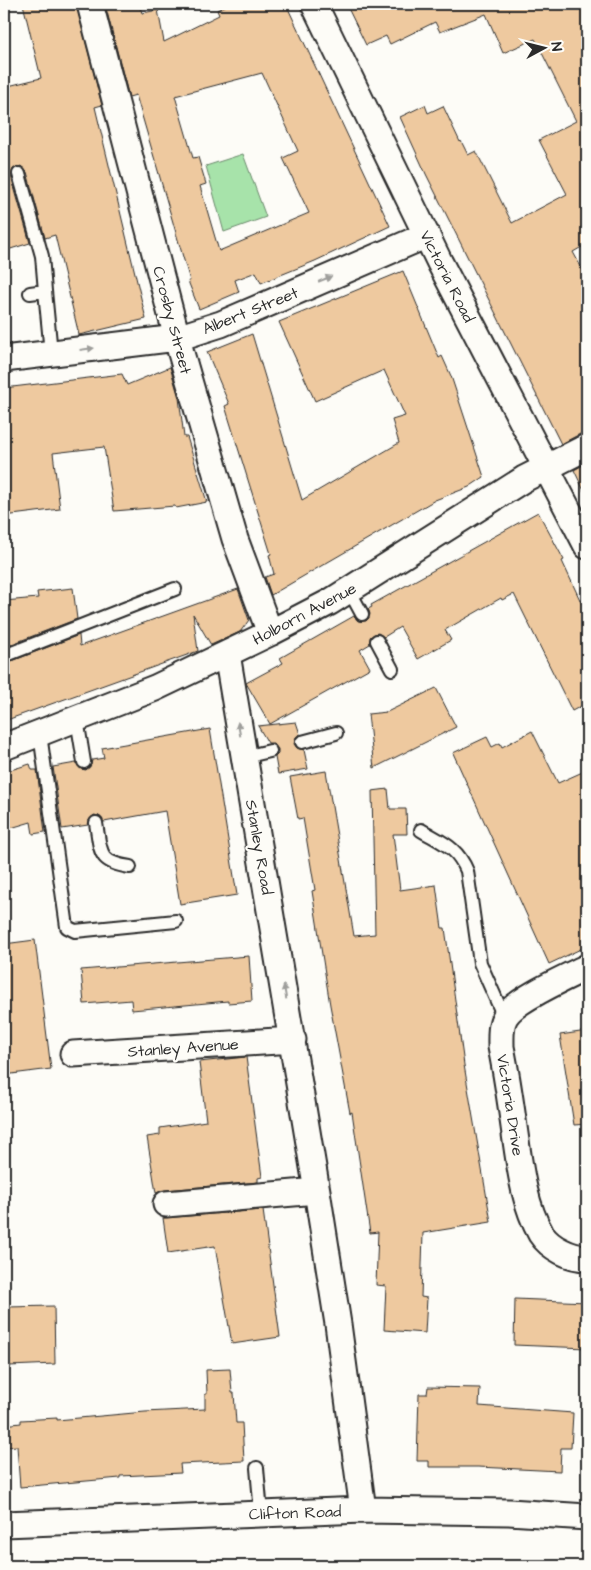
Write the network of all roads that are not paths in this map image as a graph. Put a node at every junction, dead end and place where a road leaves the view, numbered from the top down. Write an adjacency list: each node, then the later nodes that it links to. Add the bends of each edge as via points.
1 (90, 4): 7 (street, Crosby Street)
2 (314, 4): 4 (street, Victoria Road)
3 (19, 174): 5 (lane, via 42,256)
4 (427, 235): 7 (street, Albert Street, one-way to 4, via 221,324); 11 (street, Victoria Road)
5 (45, 292): 6 (lane); 8 (lane)
6 (30, 293)
7 (177, 338): 8 (street, Albert Street, one-way to 7); 16 (street, Crosby Street, via 235,539)
8 (50, 353): 9 (street, Albert Street)
9 (4, 359)
10 (587, 447): 11 (street, Holborn Avenue)
11 (546, 467): 12 (street, Victoria Road); 14 (street, Holborn Avenue)
12 (587, 546)
13 (176, 589): 19 (lane)
14 (349, 590): 15 (lane); 16 (street, Holborn Avenue)
15 (362, 614)
16 (270, 633): 18 (street, Holborn Avenue)
17 (377, 640): 20 (lane)
18 (227, 654): 21 (street, Holborn Avenue); 27 (street, Stanley Road, one-way to 18)
19 (4, 656)
20 (392, 669)
21 (77, 719): 23 (street, Holborn Avenue); 28 (lane)
22 (336, 733): 24 (lane)
23 (40, 734): 25 (street, Holborn Avenue); 32 (lane, via 67,927 75,931)
24 (302, 742)
25 (4, 747)
26 (270, 751): 27 (lane)
27 (244, 758): 35 (street, Stanley Road, one-way to 27)
28 (84, 762)
29 (96, 823): 31 (lane, via 102,854 112,864)
30 (421, 830): 34 (lane, via 461,858 467,871 480,963)
31 (130, 867)
32 (176, 921)
33 (587, 967): 34 (street, via 515,1006)
34 (504, 1017): 39 (street, Victoria Drive, via 502,1047 523,1186 532,1214 542,1236 560,1251)
35 (293, 1040): 36 (street, Stanley Avenue); 37 (street, Stanley Road)
36 (73, 1054)
37 (317, 1192): 38 (street); 41 (street, Stanley Road)
38 (166, 1204)
39 (587, 1258)
40 (257, 1468): 42 (lane)
41 (364, 1510): 42 (street, Clifton Road); 43 (street, Clifton Road, via 509,1512)
42 (261, 1513): 44 (street, Clifton Road)
43 (587, 1517)
44 (4, 1524)

